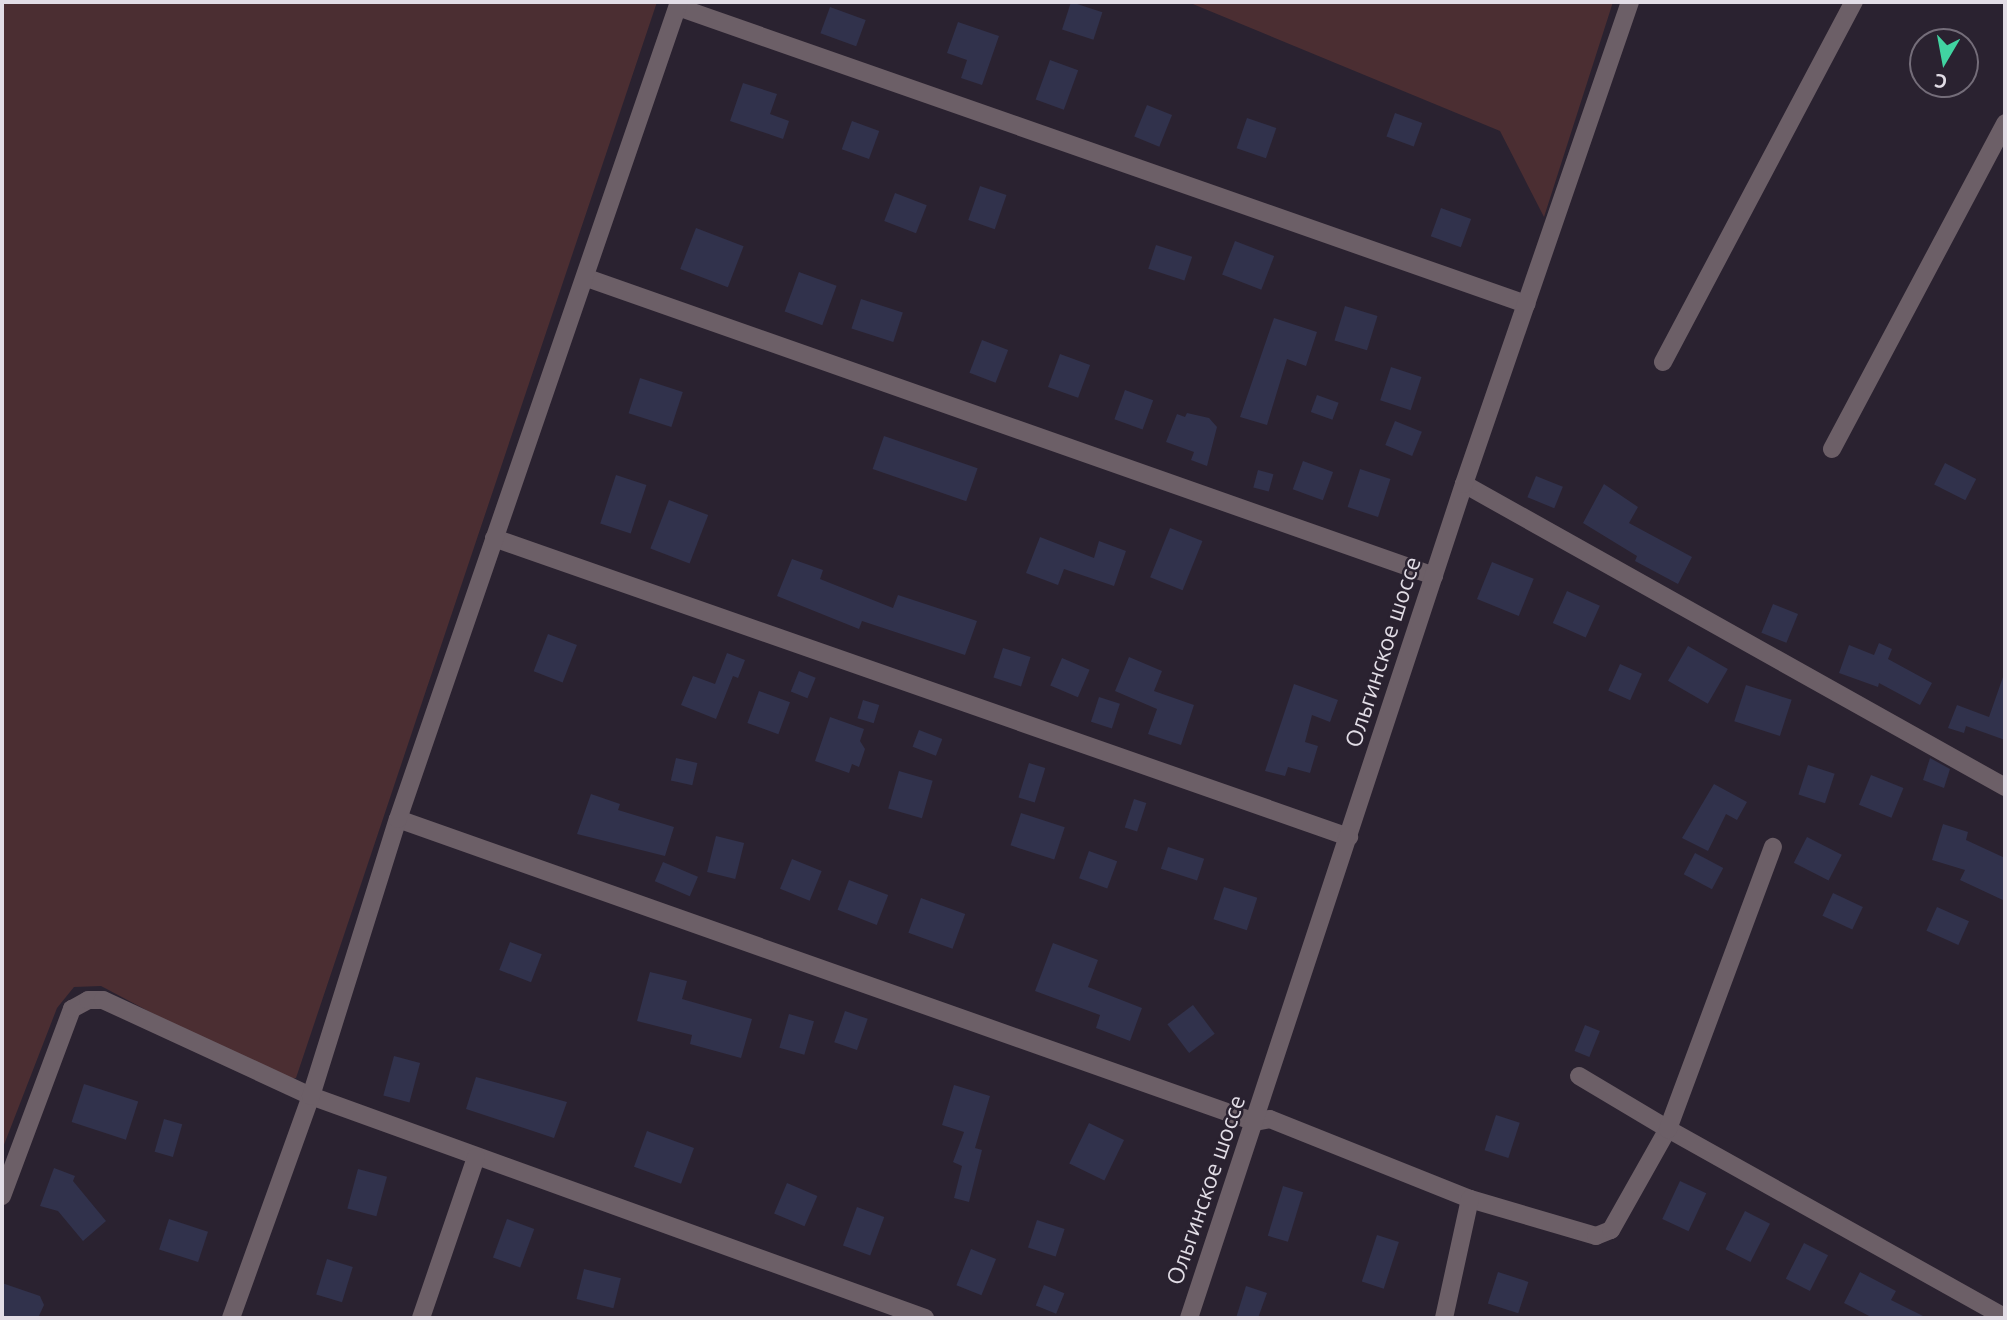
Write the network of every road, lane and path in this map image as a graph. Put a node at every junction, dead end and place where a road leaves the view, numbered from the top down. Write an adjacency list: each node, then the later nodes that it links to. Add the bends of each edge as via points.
1 (1630, 2): 6 (street, Ольгинское шоссе)
2 (1854, 2): 7 (street)
3 (678, 4): 5 (street); 6 (street)
4 (2005, 124): 8 (street)
5 (587, 278): 10 (street); 11 (street)
6 (1526, 304): 9 (street, Ольгинское шоссе)
7 (1663, 362)
8 (1832, 449)
9 (1464, 484): 11 (street, Ольгинское шоссе); 12 (street)
10 (494, 538): 13 (street); 14 (street)
11 (1434, 576): 14 (street, Ольгинское шоссе)
12 (2005, 787)
13 (398, 819): 17 (street); 18 (street)
14 (1349, 837): 18 (street, Ольгинское шоссе)
15 (1773, 848): 19 (street)
16 (1580, 1076): 19 (street)
17 (311, 1096): 20 (street); 21 (street, via 103,1000 88,1000 72,1009); 26 (street)
18 (1255, 1122): 22 (street, via 1270,1119); 28 (street, Ольгинское шоссе)
19 (1668, 1129): 22 (street, via 1611,1230 1596,1236); 25 (street)
20 (476, 1157): 24 (street); 27 (street)
21 (2, 1196)
22 (1470, 1199): 23 (street)
23 (1451, 1315)
24 (917, 1317)
25 (2005, 1317)
26 (231, 1318)
27 (421, 1318)
28 (1188, 1318)

